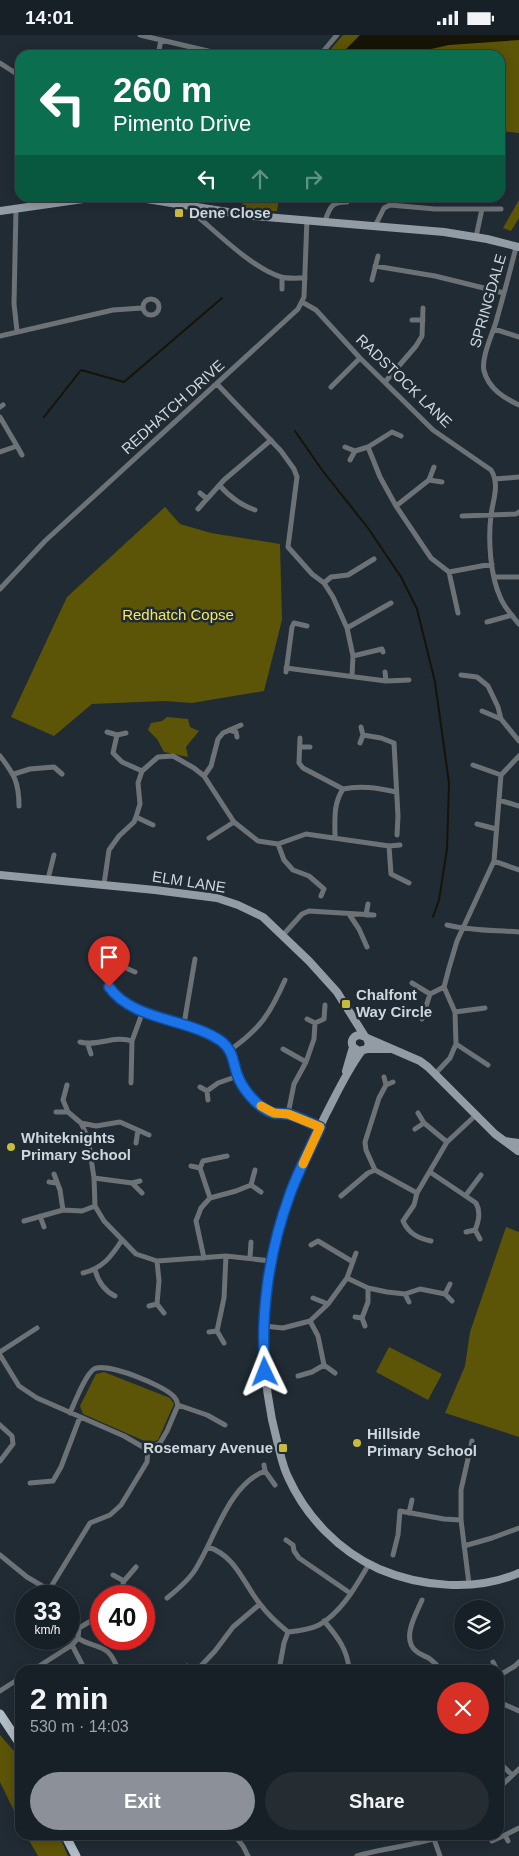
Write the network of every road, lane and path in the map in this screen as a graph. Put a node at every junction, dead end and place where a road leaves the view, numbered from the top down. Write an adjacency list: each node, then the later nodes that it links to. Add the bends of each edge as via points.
1 (140, 35): 3 (street)
2 (337, 35): 6 (street)
3 (161, 41): 4 (street); 5 (street)
4 (159, 50)
5 (203, 50)
6 (324, 50)
7 (0, 63): 8 (street)
8 (15, 74)
9 (60, 202): 12 (street)
10 (177, 202): 17 (street, via 250,216)
11 (347, 202): 18 (street, via 337,202 330,208)
12 (16, 208): 15 (street); 35 (street)
13 (482, 209): 14 (street); 19 (street, via 390,205 384,208); 20 (street)
14 (501, 209)
15 (0, 211)
16 (196, 215): 24 (street, via 251,260)
17 (307, 219): 18 (street); 25 (street)
18 (325, 221): 19 (street)
19 (375, 226): 20 (street)
20 (476, 237): 21 (street)
21 (518, 247): 28 (street, SPRINGDALE)
22 (378, 256): 23 (street)
23 (375, 266): 26 (street); 28 (street, via 435,276)
24 (282, 278): 25 (street); 27 (street)
25 (305, 278): 29 (street)
26 (372, 280)
27 (282, 289)
28 (504, 293): 34 (street, SPRINGDALE)
29 (302, 303): 38 (street, RADSTOCK LANE, via 316,310); 40 (street, REDHATCH DRIVE, via 291,317)
30 (142, 308): 35 (street, via 112,310)
31 (423, 308): 33 (street)
32 (412, 320): 33 (street)
33 (422, 321): 39 (street, via 422,336 416,346)
34 (494, 329): 37 (street); 42 (street, SPRINGDALE, via 484,370 491,386 504,398)
35 (16, 331): 36 (street)
36 (0, 336)
37 (519, 337)
38 (360, 358): 39 (street, RADSTOCK LANE); 41 (street)
39 (385, 382): 57 (street, RADSTOCK LANE, via 433,430 487,466)
40 (217, 384): 47 (street); 75 (street, REDHATCH DRIVE, via 45,541)
41 (331, 387)
42 (519, 405)
43 (0, 417): 48 (street)
44 (392, 425): 45 (street)
45 (392, 432): 46 (street); 50 (street)
46 (401, 436)
47 (271, 440): 60 (street); 74 (street, via 297,477 288,547)
48 (16, 446): 52 (street); 53 (street)
49 (346, 447): 51 (street)
50 (368, 447): 51 (street); 63 (street)
51 (355, 451): 54 (street)
52 (0, 452)
53 (22, 455)
54 (350, 460)
55 (434, 467): 58 (street)
56 (519, 477): 57 (street)
57 (495, 479): 66 (street)
58 (429, 481): 59 (street); 63 (street)
59 (442, 482)
60 (220, 486): 62 (street); 65 (street, via 244,507)
61 (200, 493): 62 (street)
62 (206, 498): 64 (street)
63 (396, 506): 71 (street, via 431,558)
64 (198, 509)
65 (255, 510)
66 (492, 515): 67 (street); 68 (street); 70 (street, via 489,543)
67 (518, 515)
68 (462, 516)
69 (374, 559): 74 (street, via 348,575 330,577)
70 (492, 564): 71 (street); 72 (street)
71 (449, 572): 76 (street)
72 (495, 577): 73 (street); 80 (street, via 500,599)
73 (519, 577)
74 (324, 583): 84 (street)
75 (0, 589)
76 (457, 605): 78 (street); 79 (street)
77 (389, 606): 84 (street)
78 (450, 607)
79 (458, 613)
80 (512, 615): 81 (street); 82 (street)
81 (487, 622)
82 (519, 624)
83 (308, 627): 89 (street, via 299,621 294,623 286,670)
84 (347, 628): 86 (street)
85 (383, 652): 86 (street, via 382,649)
86 (353, 656): 89 (street)
87 (385, 672): 90 (street)
88 (461, 675): 93 (street, via 476,677 488,686)
89 (352, 676): 90 (street)
90 (386, 681): 91 (street)
91 (409, 681)
92 (482, 711): 93 (street)
93 (501, 719): 103 (street)
94 (241, 725): 96 (street)
95 (361, 727): 100 (street)
96 (228, 730): 101 (street, via 236,732); 113 (street, via 218,739 211,766)
97 (107, 732): 99 (street)
98 (126, 733): 99 (street)
99 (117, 735): 110 (street, via 113,753 122,762)
100 (363, 735): 104 (street); 116 (street, via 394,743)
101 (237, 737)
102 (300, 738): 105 (street)
103 (519, 741)
104 (360, 743)
105 (301, 747): 106 (street); 115 (street, via 299,763 303,768)
106 (310, 747)
107 (0, 756): 111 (street)
108 (519, 756): 114 (street)
109 (473, 765): 114 (street)
110 (142, 771): 113 (street, via 158,757 173,756); 120 (street)
111 (14, 774): 112 (street, via 54,767); 118 (street)
112 (62, 774)
113 (204, 775): 121 (street)
114 (501, 775): 117 (street)
115 (343, 789): 116 (street, via 374,787); 126 (street, via 335,808)
116 (396, 792): 125 (street)
117 (499, 799): 119 (street); 124 (street)
118 (19, 806)
119 (519, 806)
120 (136, 817): 123 (street); 139 (street, via 109,850)
121 (234, 822): 127 (street); 128 (street, via 258,841)
122 (477, 824): 124 (street)
123 (153, 825)
124 (496, 829): 132 (street)
125 (397, 835)
126 (335, 837): 128 (street, via 306,833); 130 (street)
127 (210, 838)
128 (278, 843): 141 (street, via 292,870 308,876)
129 (400, 845): 130 (street)
130 (389, 846): 134 (street)
131 (54, 855): 137 (street)
132 (494, 861): 133 (street); 148 (street)
133 (519, 869)
134 (391, 874): 136 (street); 138 (street)
135 (0, 875): 137 (street, ELM LANE)
136 (385, 878)
137 (48, 879): 139 (street, ELM LANE)
138 (409, 883)
139 (104, 884): 150 (street, ELM LANE, via 218,898 263,917)
140 (331, 887): 141 (street)
141 (324, 889): 142 (street)
142 (321, 896)
143 (368, 904): 145 (street)
144 (349, 914): 145 (street); 150 (street, via 309,911 302,914); 151 (street)
145 (366, 915): 146 (street)
146 (374, 915)
147 (447, 925): 148 (street)
148 (464, 929): 149 (street); 156 (street, via 457,941)
149 (519, 932)
150 (283, 935): 166 (street, ELM LANE, via 337,992)
151 (367, 947)
152 (195, 959): 165 (street)
153 (135, 972): 160 (street, via 114,963 109,987 116,997)
154 (285, 981): 174 (street, via 261,1024)
155 (412, 983): 157 (street)
156 (444, 987): 157 (street); 161 (street)
157 (430, 994): 163 (street)
158 (326, 1005): 164 (street, via 324,1019)
159 (484, 1008): 161 (street)
160 (142, 1011): 165 (street); 167 (street)
161 (455, 1012): 169 (street)
162 (308, 1019): 164 (street)
163 (422, 1019)
164 (315, 1023): 177 (street, via 314,1039)
165 (184, 1024): 174 (street, via 208,1034)
166 (362, 1037): 171 (street, via 352,1043); 173 (street); 175 (street, via 369,1043)
167 (132, 1041): 170 (street, via 106,1040); 184 (street)
168 (80, 1042): 170 (street)
169 (456, 1044): 178 (street); 179 (street, via 450,1058)
170 (88, 1045): 176 (street)
171 (353, 1047): 175 (street, via 356,1051); 182 (street)
172 (283, 1049): 177 (street)
173 (390, 1049): 175 (street); 179 (street, via 420,1061)
174 (230, 1050): 180 (street)
175 (364, 1050): 182 (street)
176 (91, 1054)
177 (306, 1062): 193 (street, via 294,1085)
178 (488, 1065)
179 (435, 1074): 194 (street)
180 (238, 1076): 188 (street); 193 (street, via 261,1107 274,1113)
181 (384, 1077): 186 (street)
182 (344, 1078): 197 (street)
183 (393, 1082): 186 (street)
184 (131, 1083)
185 (66, 1085): 190 (street, via 63,1100)
186 (386, 1085): 208 (street, via 365,1142)
187 (200, 1087): 188 (street)
188 (207, 1091): 189 (street)
189 (208, 1099)
190 (68, 1111): 191 (street); 195 (street)
191 (56, 1112)
192 (418, 1113): 196 (street)
193 (288, 1114): 197 (street)
194 (476, 1115): 201 (street); 203 (street, via 501,1140)
195 (81, 1123): 199 (street, via 96,1126 120,1122); 212 (street, via 88,1138)
196 (424, 1123): 198 (street); 201 (street)
197 (320, 1127): 243 (street, via 289,1196)
198 (415, 1129)
199 (138, 1130): 200 (street); 202 (street)
200 (149, 1135)
201 (447, 1142): 209 (street)
202 (136, 1143)
203 (519, 1149)
204 (228, 1156): 206 (street, via 203,1161)
205 (191, 1166): 206 (street)
206 (200, 1168): 223 (street)
207 (255, 1170): 217 (street)
208 (375, 1170): 220 (street); 222 (street)
209 (430, 1172): 220 (street); 221 (street)
210 (54, 1174): 215 (street)
211 (481, 1175): 221 (street)
212 (94, 1178): 216 (street); 224 (street)
213 (140, 1181): 216 (street)
214 (48, 1182): 215 (street)
215 (56, 1183): 225 (street)
216 (132, 1183): 219 (street)
217 (251, 1185): 218 (street); 223 (street)
218 (261, 1191)
219 (142, 1193)
220 (417, 1193): 235 (street, via 414,1205 403,1221 416,1237)
221 (466, 1195): 229 (street, via 479,1209)
222 (341, 1196)
223 (210, 1198): 240 (street, via 196,1221)
224 (95, 1206): 225 (street, via 82,1211); 233 (street)
225 (63, 1210): 226 (street)
226 (40, 1216): 227 (street); 228 (street)
227 (24, 1221)
228 (44, 1227)
229 (475, 1230): 230 (street); 232 (street)
230 (466, 1232)
231 (317, 1234): 234 (street)
232 (480, 1239)
233 (122, 1240): 242 (street, via 136,1254); 245 (street, via 111,1257)
234 (318, 1241): 237 (street); 244 (street)
235 (431, 1241)
236 (251, 1242): 241 (street)
237 (311, 1245)
238 (356, 1253): 244 (street)
239 (226, 1256): 240 (street); 241 (street); 266 (street, via 224,1298)
240 (204, 1258): 242 (street)
241 (250, 1258): 243 (street)
242 (157, 1261): 256 (street)
243 (271, 1261): 263 (street)
244 (354, 1261): 247 (street)
245 (95, 1270): 246 (street); 252 (street, via 97,1279)
246 (83, 1273)
247 (347, 1278): 249 (street); 257 (street)
248 (450, 1284): 251 (street)
249 (368, 1288): 250 (street); 261 (street, via 368,1301)
250 (405, 1294): 251 (street, via 420,1289); 255 (street)
251 (445, 1295): 254 (street)
252 (115, 1296)
253 (313, 1298): 257 (street)
254 (452, 1301)
255 (409, 1303)
256 (157, 1304): 258 (street); 259 (street)
257 (328, 1304): 262 (street)
258 (149, 1306)
259 (164, 1313)
260 (355, 1317): 261 (street)
261 (362, 1318): 264 (street)
262 (310, 1321): 263 (street, via 284,1327); 270 (street, via 318,1336)
263 (264, 1326): 296 (street, via 269,1407 288,1478 320,1526)
264 (365, 1326)
265 (37, 1328): 269 (street)
266 (217, 1331): 267 (street); 268 (street)
267 (209, 1332)
268 (224, 1343)
269 (0, 1353): 274 (street, via 19,1386 36,1398)
270 (324, 1365): 271 (street); 272 (street, via 312,1372 303,1371)
271 (335, 1373)
272 (298, 1377)
273 (178, 1405): 274 (street, via 175,1397 162,1389 103,1367 94,1369 88,1376); 277 (street); 279 (street, via 160,1443)
274 (70, 1413): 275 (street)
275 (80, 1417): 279 (street); 283 (street, via 53,1481)
276 (0, 1425): 280 (street, via 12,1436 13,1444)
277 (225, 1425)
278 (472, 1441): 287 (street, via 461,1489)
279 (148, 1449): 303 (street, via 147,1462 121,1505 110,1515 90,1523)
280 (0, 1461)
281 (264, 1465): 282 (street)
282 (265, 1471): 284 (street); 293 (street, via 257,1474 238,1492)
283 (30, 1483)
284 (276, 1485)
285 (412, 1500): 286 (street)
286 (409, 1513): 287 (street); 295 (street, via 400,1511)
287 (461, 1520): 292 (street)
288 (519, 1528): 292 (street)
289 (286, 1540): 291 (street)
290 (299, 1542): 291 (street)
291 (293, 1545): 305 (street, via 298,1558)
292 (464, 1546): 301 (street)
293 (208, 1547): 306 (street, via 179,1592); 308 (street, via 230,1560)
294 (0, 1555): 302 (street)
295 (393, 1555)
296 (369, 1564): 301 (street, via 392,1575 422,1582); 305 (street)
297 (136, 1567): 300 (street)
298 (519, 1573): 301 (street)
299 (112, 1575): 300 (street)
300 (124, 1581): 304 (street)
301 (469, 1584)
302 (42, 1585)
303 (51, 1585)
304 (123, 1585)
305 (350, 1593): 309 (street)
306 (168, 1598)
307 (422, 1600): 322 (street, via 410,1630 410,1639 418,1653)
308 (260, 1604): 310 (street); 319 (street, via 233,1627)
309 (324, 1621): 310 (street, via 305,1630); 321 (street, via 343,1645)
310 (288, 1632): 320 (street)
311 (80, 1640): 318 (street, via 106,1650)
312 (64, 1650): 316 (street)
313 (75, 1650): 317 (street)
314 (519, 1661): 324 (street)
315 (493, 1662): 323 (street)
316 (41, 1665)
317 (82, 1665)
318 (116, 1665)
319 (202, 1665)
320 (280, 1665)
321 (348, 1665)
322 (437, 1665)
323 (494, 1665)
324 (504, 1671)
325 (15, 1681): 326 (street)
326 (0, 1691)
327 (504, 1704): 328 (street)
328 (519, 1711)
329 (0, 1714): 330 (main road)
330 (15, 1736)
331 (504, 1767): 333 (street)
332 (519, 1769): 333 (street)
333 (512, 1775): 334 (street)
334 (504, 1783)
335 (519, 1828): 336 (street)
336 (505, 1835): 341 (street)
337 (68, 1840): 342 (main road)
338 (239, 1840): 343 (street)
339 (429, 1840): 344 (street)
340 (434, 1840): 345 (street)
341 (508, 1841)
342 (76, 1856)
343 (248, 1856)
344 (357, 1856)
345 (440, 1856)

